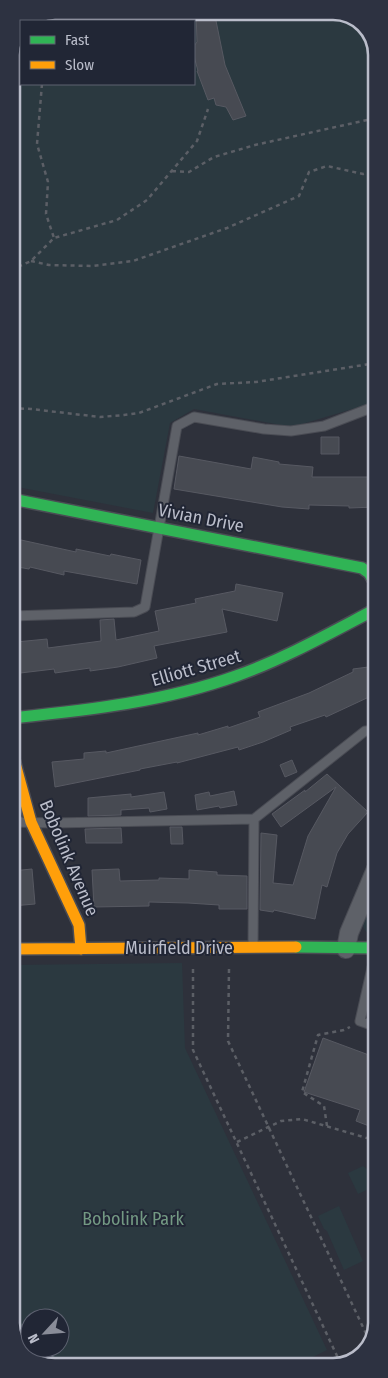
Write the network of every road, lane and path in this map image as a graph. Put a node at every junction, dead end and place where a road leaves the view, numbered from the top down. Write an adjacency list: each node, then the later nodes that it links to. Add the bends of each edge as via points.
1 (42, 85): 6 (path, via 37,144 48,182 46,214)
2 (208, 109): 4 (path, via 197,141)
3 (368, 120): 4 (path, via 214,156 189,172)
4 (172, 171): 6 (path, via 147,200 117,220)
5 (368, 172): 7 (path, via 328,166 308,172 299,196 227,228 133,261 93,266 49,265)
6 (54, 238): 7 (path)
7 (31, 261): 8 (path)
8 (20, 266)
9 (368, 364): 10 (path, via 256,382 217,384 139,413 124,415 100,417)
10 (20, 408)
11 (368, 409): 13 (lane, via 324,426 291,431 194,417 176,426)
12 (20, 501): 13 (street, Vivian Drive)
13 (158, 527): 14 (street, Vivian Drive, via 362,568); 16 (lane, via 145,607 134,612)
14 (368, 572)
15 (368, 613): 17 (street, Elliott Street, via 295,652 194,689 134,703)
16 (20, 616)
17 (20, 717)
18 (368, 731): 20 (lane)
19 (20, 781): 22 (street, Bobolink Avenue)
20 (254, 819): 22 (lane); 24 (lane)
21 (20, 822): 22 (lane)
22 (31, 822): 25 (street, Bobolink Avenue, via 79,925)
23 (368, 888): 26 (street, via 349,932)
24 (253, 948): 25 (street, Muirfield Drive); 26 (street, Muirfield Drive)
25 (81, 949): 28 (street, Muirfield Drive)
26 (346, 949): 27 (street, Muirfield Drive)
27 (368, 949)
28 (20, 950)
29 (193, 969): 37 (path, via 193,1050)
30 (229, 969): 35 (path, via 228,1041)
31 (368, 985): 32 (lane)
32 (360, 1021): 33 (lane); 34 (path, via 344,1030 318,1035 302,1092 324,1106)
33 (368, 1024)
34 (327, 1126): 35 (path, via 302,1119 281,1121); 36 (path)
35 (269, 1127): 37 (path); 38 (path)
36 (368, 1138)
37 (237, 1142): 39 (path)
38 (366, 1334)
39 (338, 1358)

